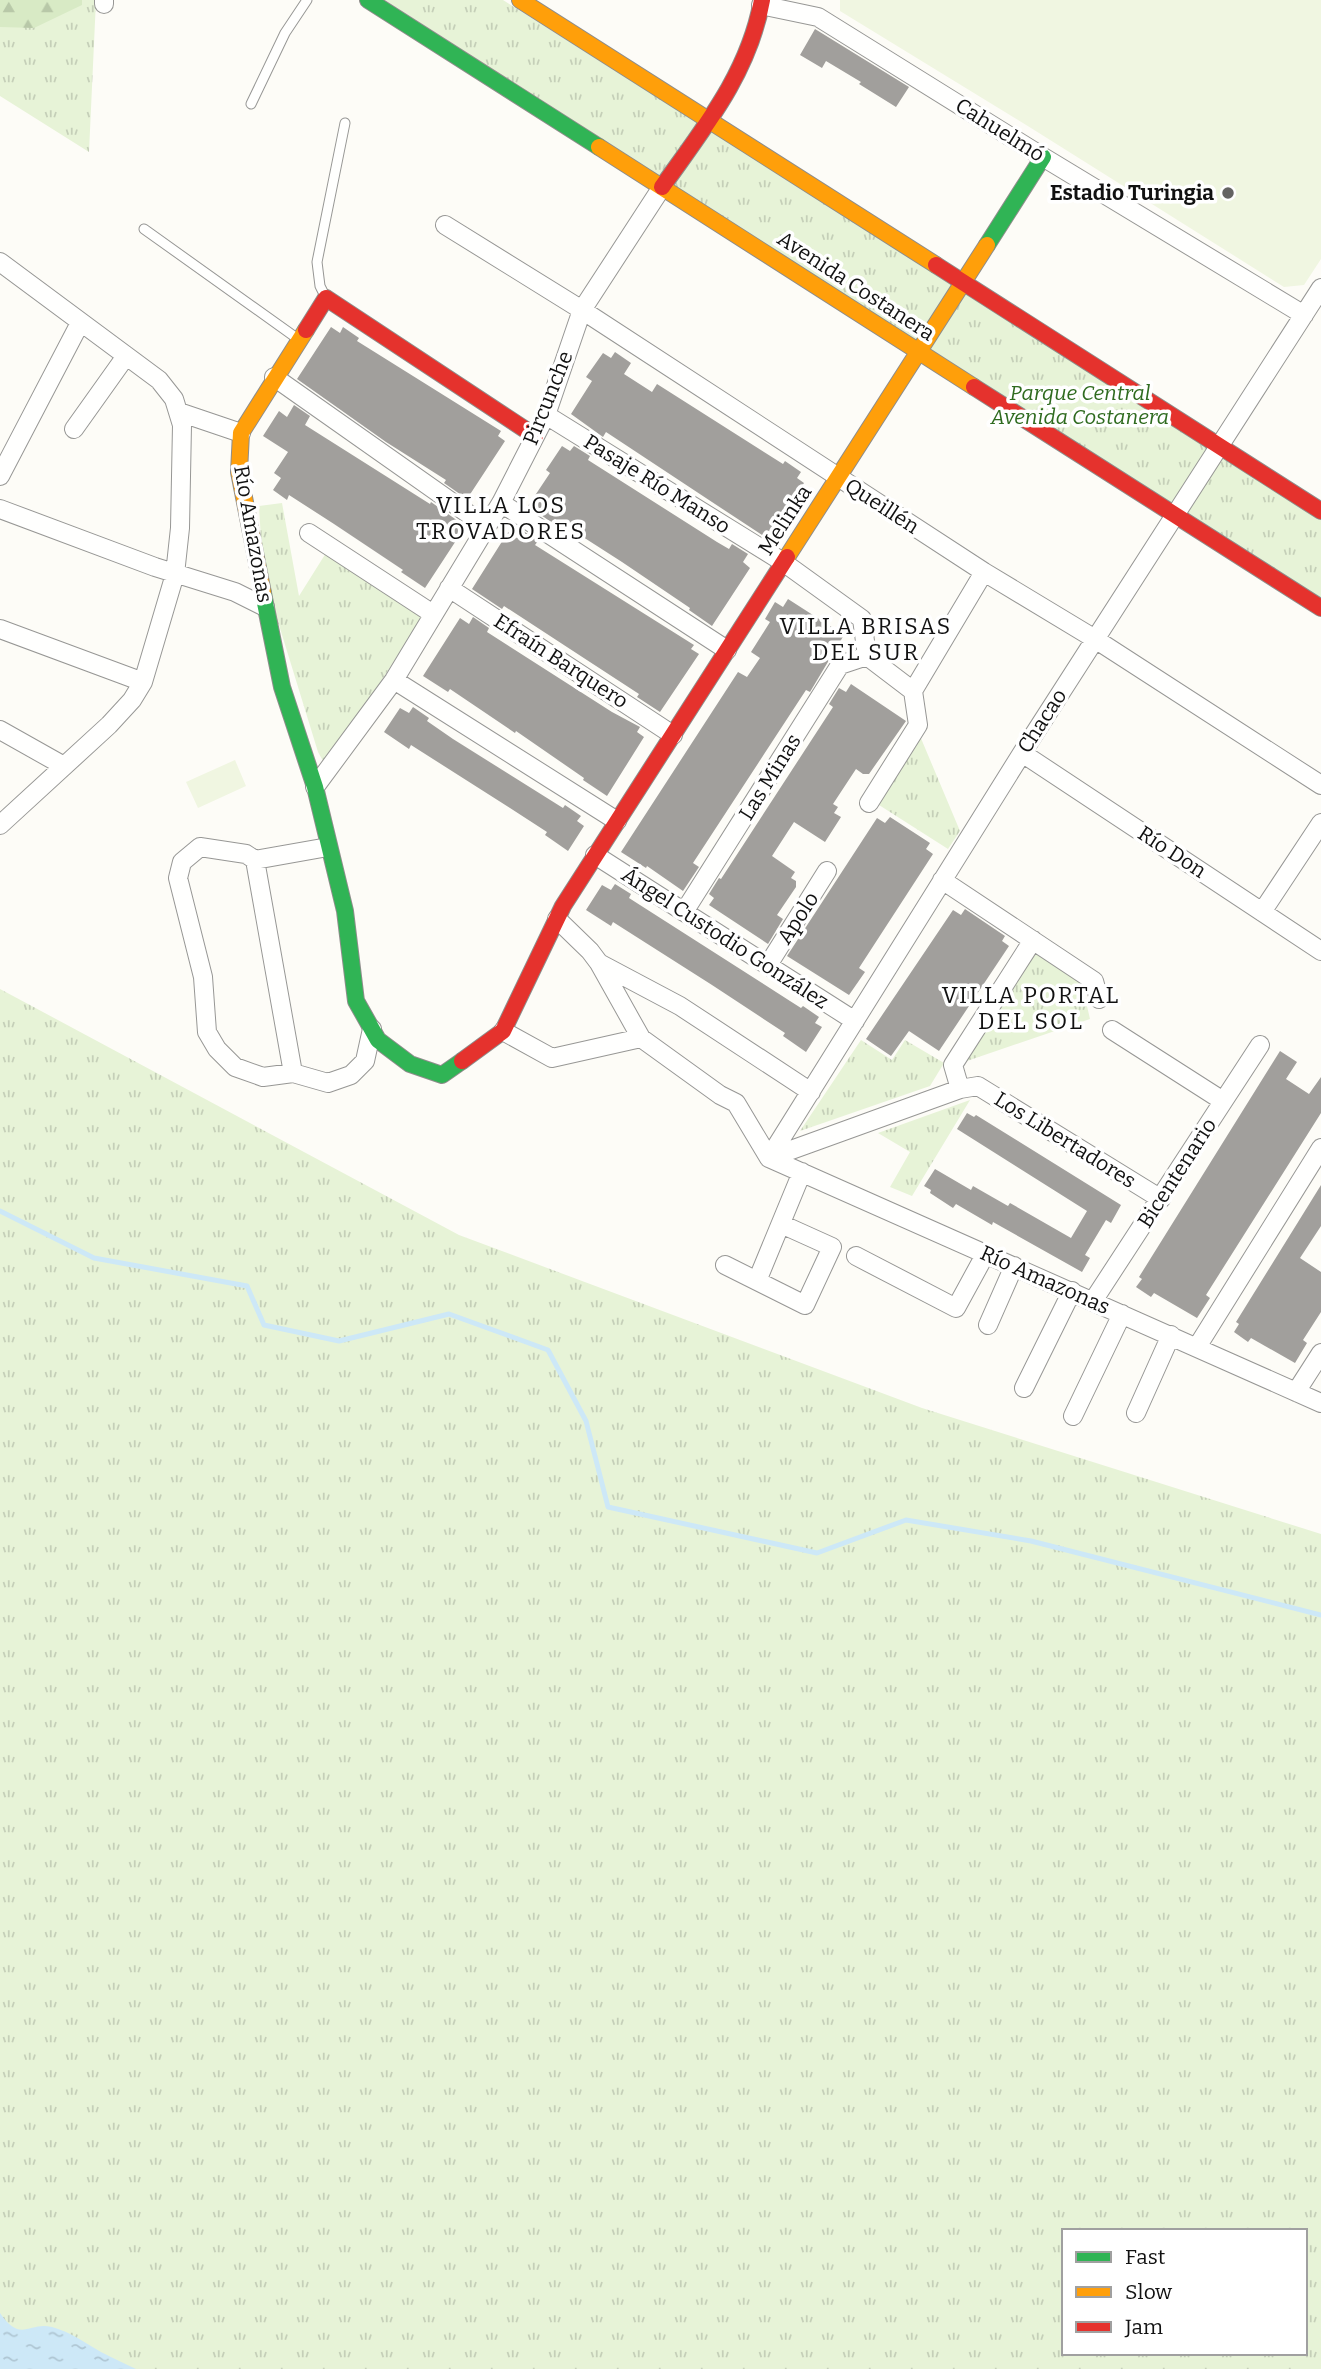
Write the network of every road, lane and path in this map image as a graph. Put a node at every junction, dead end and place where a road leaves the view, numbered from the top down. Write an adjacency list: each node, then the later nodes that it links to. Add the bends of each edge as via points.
1 (307, 0): 5 (lane, via 285,33)
2 (368, 0): 9 (street, Avenida Costanera)
3 (520, 0): 6 (street)
4 (762, 3): 6 (street, Pircunche, via 751,45); 8 (street, Cahuelmó, via 818,17)
5 (251, 104)
6 (709, 120): 9 (street, Pircunche); 13 (street)
7 (345, 123): 15 (lane, via 317,262)
8 (1043, 157): 13 (street, Melinka); 17 (street, Cahuelmó)
9 (662, 187): 16 (street, Pircunche); 20 (street, Avenida Costanera)
10 (445, 225): 16 (street, Queillén)
11 (144, 229): 19 (lane)
12 (0, 262): 18 (street)
13 (962, 282): 20 (street, Melinka); 28 (street)
14 (1321, 288): 17 (street, Chacao)
15 (326, 298): 19 (street, Río Amazonas); 27 (street)
16 (582, 310): 24 (street, Pircunche); 30 (street, Queillén)
17 (1304, 315): 28 (street, Chacao)
18 (80, 323): 21 (street); 29 (street)
19 (298, 340): 22 (street, Río Amazonas)
20 (919, 351): 30 (street, Melinka); 34 (street, Avenida Costanera)
21 (125, 356): 23 (street, via 159,380); 25 (street)
22 (274, 377): 26 (street, Río Amazonas); 35 (street)
23 (179, 412): 26 (street); 39 (street, via 180,528)
24 (546, 415): 27 (street, Pircunche); 37 (street, Pasaje Río Manso)
25 (75, 429)
26 (241, 433): 41 (street, Río Amazonas, via 239,472)
27 (535, 436): 31 (street, Pircunche)
28 (1219, 446): 33 (street); 34 (street, Chacao)
29 (0, 476)
30 (837, 477): 37 (street, Melinka); 38 (street, Queillén)
31 (501, 503): 35 (street, Pircunche); 46 (street)
32 (0, 509): 39 (street)
33 (1321, 511)
34 (1175, 515): 42 (street, Avenida Costanera); 45 (street, Chacao)
35 (487, 527): 40 (street, Pircunche)
36 (309, 533): 43 (street)
37 (783, 562): 46 (street, Melinka); 47 (street, Pasaje Río Manso, via 862,619)
38 (984, 572): 45 (street, Queillén); 50 (street)
39 (175, 574): 41 (street); 49 (street)
40 (449, 588): 43 (street, Pircunche); 52 (street, Efraín Barquero)
41 (265, 607): 56 (street, Río Amazonas, via 282,687)
42 (1321, 608)
43 (433, 614): 48 (street, Pircunche)
44 (0, 629): 49 (street)
45 (1095, 639): 53 (street, Chacao); 55 (street, Queillén)
46 (727, 650): 52 (street, Melinka)
47 (867, 656): 50 (street); 66 (street, Las Minas, via 840,665)
48 (394, 680): 56 (street, Pircunche); 58 (street)
49 (143, 682): 54 (street, via 132,700)
50 (913, 691): 57 (street, via 918,725)
51 (0, 730): 54 (street)
52 (673, 735): 58 (street, Melinka)
53 (1022, 752): 65 (street, Chacao); 67 (street, Río Don)
54 (64, 766): 60 (street)
55 (1321, 785)
56 (315, 787): 61 (street, Río Amazonas)
57 (869, 803)
58 (617, 821): 62 (street, Melinka)
59 (1321, 823): 67 (street)
60 (0, 825)
61 (328, 847): 63 (street); 75 (street, Río Amazonas, via 345,911 356,1001)
62 (595, 855): 66 (street, Ángel Custodio González); 68 (street, Melinka)
63 (255, 860): 80 (street); 80 (street, via 200,847 182,862 178,878 203,977 207,1032 216,1049 235,1067 263,1077)
64 (827, 871): 72 (street, Apolo)
65 (942, 880): 69 (street); 74 (street, Chacao)
66 (684, 912): 72 (street, Ángel Custodio González)
67 (1262, 912): 70 (street, Río Don)
68 (560, 913): 71 (street); 77 (street, Melinka)
69 (1033, 940): 73 (street, via 1094,981); 81 (street, via 953,1065)
70 (1321, 951)
71 (599, 963): 78 (street); 82 (street, via 680,1006)
72 (768, 965): 74 (street, Ángel Custodio González)
73 (1100, 999)
74 (855, 1021): 82 (street, Chacao)
75 (372, 1029): 77 (street, Río Amazonas, via 378,1040 410,1064 442,1075); 80 (street, via 365,1061 351,1076 328,1083)
76 (1112, 1030): 83 (street)
77 (503, 1031): 78 (street, via 552,1058)
78 (641, 1038): 85 (street, via 736,1103)
79 (1260, 1045): 83 (street, Bicentenario)
80 (293, 1073)
81 (960, 1089): 85 (street); 87 (street, Los Libertadores, via 978,1086)
82 (811, 1092): 85 (street, Chacao)
83 (1223, 1101): 87 (street, Bicentenario)
84 (1321, 1148): 99 (street)
85 (769, 1158): 86 (street, Río Amazonas)
86 (802, 1172): 88 (street); 89 (street, Río Amazonas)
87 (1161, 1199): 95 (street, Bicentenario)
88 (781, 1224): 93 (street); 93 (street, via 832,1247 805,1304)
89 (986, 1253): 90 (street, via 956,1308); 92 (street, Río Amazonas)
90 (856, 1256)
91 (725, 1265): 93 (street)
92 (1014, 1266): 94 (street, Río Amazonas); 97 (street)
93 (757, 1281)
94 (1072, 1291): 95 (street, Río Amazonas); 101 (street)
95 (1093, 1301): 96 (street, Río Amazonas)
96 (1122, 1314): 98 (street, Río Amazonas); 105 (street)
97 (988, 1325)
98 (1171, 1335): 99 (street, Río Amazonas); 104 (street)
99 (1197, 1347): 102 (street, Río Amazonas)
100 (1321, 1353): 102 (street)
101 (1024, 1388)
102 (1296, 1392): 103 (street, Río Amazonas)
103 (1321, 1402)
104 (1136, 1413)
105 (1073, 1416)

